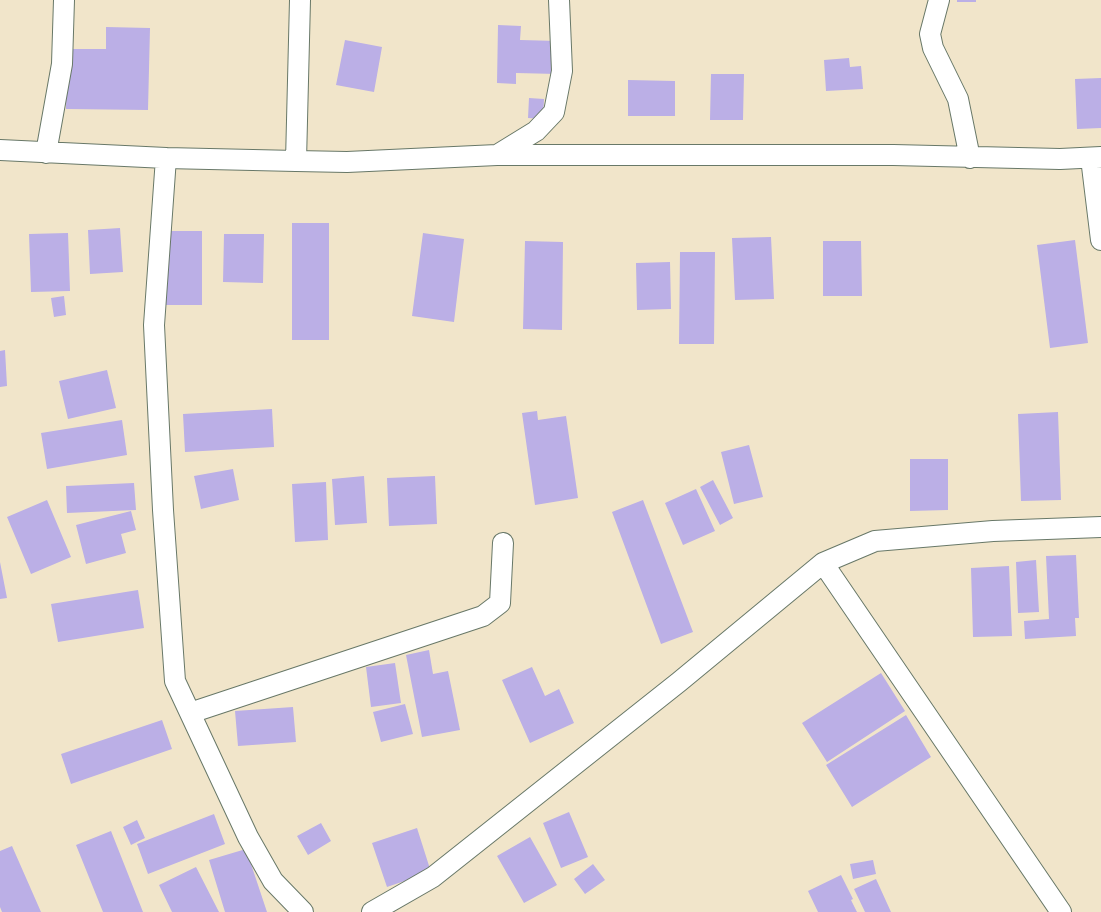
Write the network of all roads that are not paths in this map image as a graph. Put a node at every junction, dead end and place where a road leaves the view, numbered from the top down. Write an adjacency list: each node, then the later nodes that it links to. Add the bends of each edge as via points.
1 (64, 0): 6 (street, via 62,64)
2 (300, 0): 11 (street)
3 (559, 0): 7 (street, via 562,71 554,112 536,131)
4 (939, 0): 10 (street, via 930,34 933,48 958,99)
5 (0, 150): 6 (street)
6 (46, 153): 9 (street)
7 (497, 155): 10 (street); 11 (street, via 348,162)
8 (1096, 157): 10 (street); 12 (street)
9 (166, 158): 11 (street); 16 (street, via 154,326 175,681)
10 (970, 158)
11 (296, 161)
12 (1101, 240)
13 (1101, 527): 15 (street, via 875,540)
14 (503, 543): 16 (street, via 500,603 483,616)
15 (823, 563): 18 (street, via 433,877); 19 (street)
16 (190, 713): 17 (street, via 248,837 273,881)
17 (303, 912)
18 (372, 912)
19 (1061, 912)

